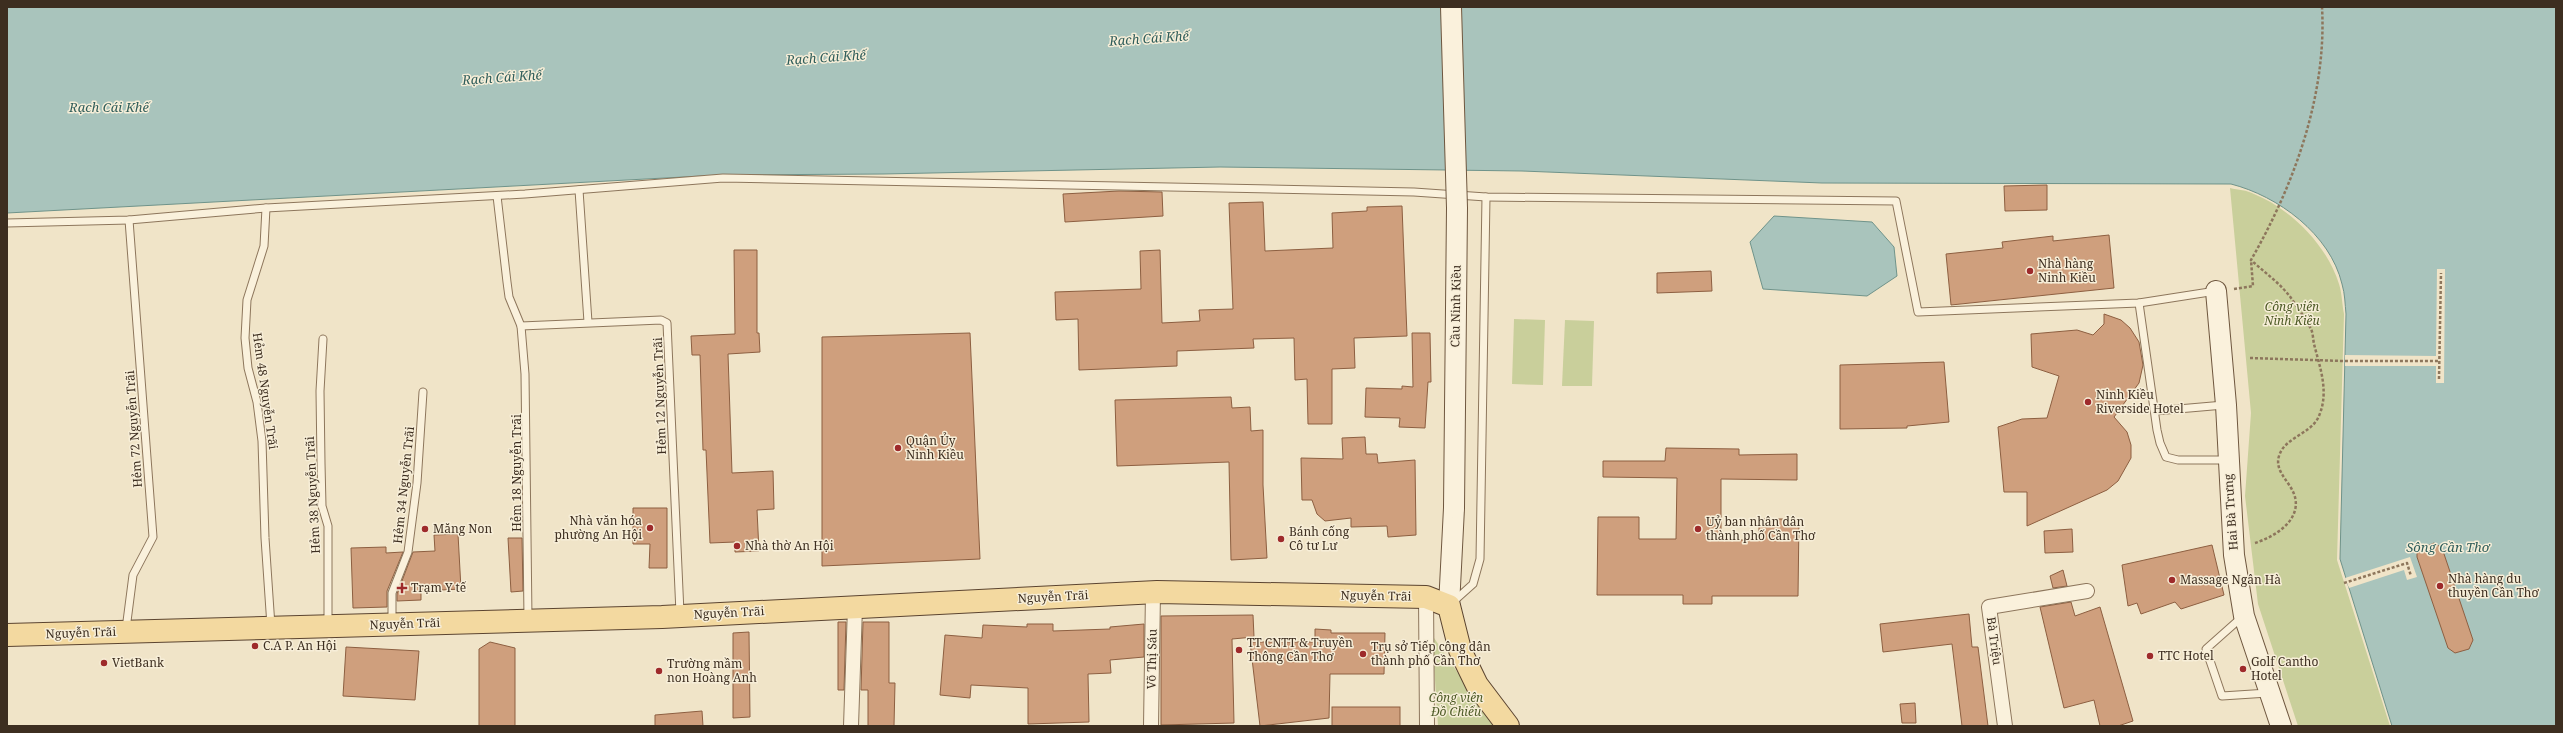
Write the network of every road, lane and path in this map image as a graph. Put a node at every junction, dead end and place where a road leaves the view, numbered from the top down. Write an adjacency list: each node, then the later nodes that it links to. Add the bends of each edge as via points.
1 (1451, 7): 30 (street, Cầu Ninh Kiều, bridge, via 1457,208 1454,508)
2 (2322, 7): 9 (path, via 2320,62 2310,114 2292,176)
3 (579, 190): 4 (lane); 5 (lane, via 723,178 1414,192); 13 (lane)
4 (497, 196): 6 (lane); 14 (lane, Hẻm 18 Nguyễn Trãi, via 509,297)
5 (1486, 197): 12 (lane, via 1896,201 1918,312); 30 (lane, via 1480,559 1472,584)
6 (266, 208): 7 (lane); 37 (lane, Hẻm 48 Nguyễn Trãi, via 264,246 247,300 245,338 262,440)
7 (129, 220): 8 (lane); 38 (lane, Hẻm 72 Nguyễn Trãi, via 153,537 133,575)
8 (7, 223)
9 (2251, 260): 11 (path, via 2253,286); 17 (path, via 2290,297 2312,330)
10 (2442, 273): 18 (path)
11 (2216, 291): 12 (lane); 21 (street, Hai Bà Trưng)
12 (2139, 303): 22 (lane)
13 (588, 322): 14 (lane, Hẻm 12 Nguyễn Trãi); 32 (lane, Hẻm 12 Nguyễn Trãi, via 661,320 667,323)
14 (521, 326): 34 (lane, Hẻm 18 Nguyễn Trãi, via 527,404)
15 (323, 339): 36 (lane, Hẻm 38 Nguyễn Trãi, via 320,391 321,463 322,506 328,526)
16 (2250, 358): 17 (path)
17 (2319, 360): 18 (path); 24 (path, via 2324,391 2318,418 2311,427 2284,447 2279,455 2279,465 2283,478 2295,498 2295,508 2284,529)
18 (2440, 361): 19 (path)
19 (2439, 379)
20 (423, 392): 35 (lane, Hẻm 34 Nguyễn Trãi, via 417,483 408,552 392,593)
21 (2226, 405): 22 (lane); 23 (street, Hai Bà Trưng)
22 (2155, 411): 23 (lane, via 2160,443 2166,457 2178,460)
23 (2227, 460): 33 (street, Hai Bà Trưng, via 2234,555)
24 (2255, 543)
25 (2411, 576): 26 (path, via 2407,563)
26 (2344, 584)
27 (2087, 591): 45 (street, Bà Triệu, via 1989,607)
28 (1153, 592): 29 (main road, Nguyễn Trãi); 31 (main road, Nguyễn Trãi); 42 (street, Võ Thị Sáu)
29 (1426, 597): 30 (main road, Nguyễn Trãi); 43 (street)
30 (1449, 606): 44 (main road, via 1460,650 1473,678)
31 (854, 607): 32 (main road, Nguyễn Trãi); 41 (street)
32 (680, 616): 34 (main road, Nguyễn Trãi)
33 (2244, 616): 40 (street, Hai Bà Trưng); 40 (lane, via 2206,648 2222,696)
34 (528, 621): 35 (main road, Nguyễn Trãi)
35 (391, 624): 36 (main road, Nguyễn Trãi)
36 (328, 626): 37 (main road, Nguyễn Trãi)
37 (271, 628): 38 (main road, Nguyễn Trãi)
38 (126, 632): 39 (main road, Nguyễn Trãi)
39 (7, 635)
40 (2270, 693): 46 (street, Hai Bà Trưng)
41 (851, 726)
42 (1151, 726)
43 (1427, 726)
44 (1508, 726)
45 (2005, 726)
46 (2281, 726)

